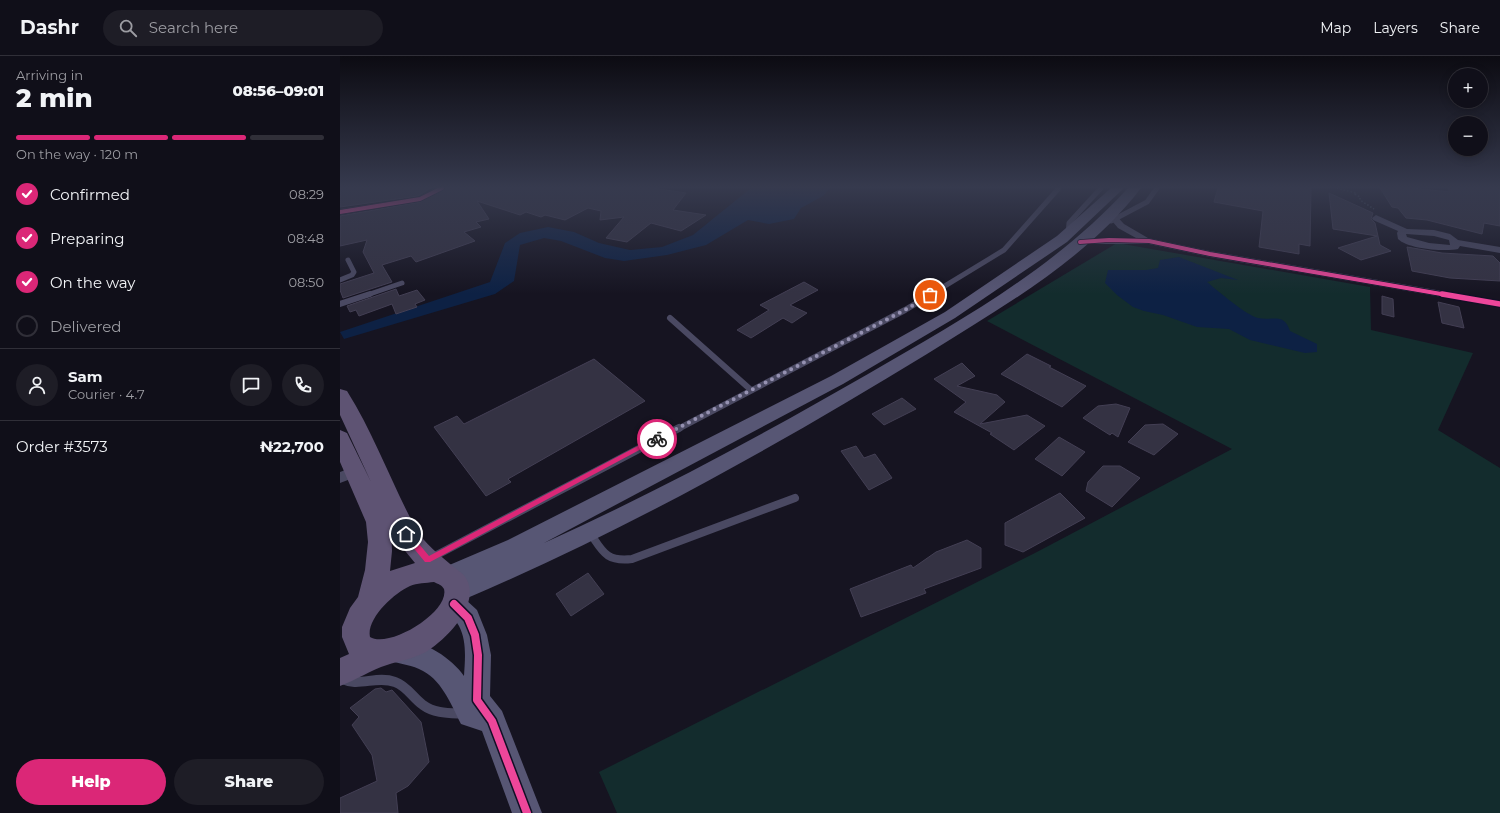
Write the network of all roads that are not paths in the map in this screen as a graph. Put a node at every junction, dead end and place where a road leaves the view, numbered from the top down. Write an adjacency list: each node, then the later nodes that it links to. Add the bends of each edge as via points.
1 (1028, 223): 16 (lane, via 1004,250 905,310)
2 (1069, 223): 7 (lane)
3 (1087, 223): 7 (main road)
4 (1103, 223): 7 (main road)
5 (1119, 223): 8 (street)
6 (1388, 223): 9 (street, via 1404,230 1440,234 1450,237 1455,242)
7 (1074, 238): 8 (street); 21 (main road, via 1043,271 958,328 722,465); 22 (main road, via 950,315 837,380)
8 (1149, 241): 14 (street, via 1210,254)
9 (1500, 250)
10 (348, 260): 11 (lane, via 354,272)
11 (340, 280)
12 (402, 283): 13 (lane)
13 (340, 304)
14 (1500, 304)
15 (670, 318): 16 (lane)
16 (751, 390): 22 (lane)
17 (340, 396): 22 (main road, via 363,439 406,534)
18 (340, 438): 19 (main road)
19 (348, 474): 23 (main road, via 378,522 381,540 378,571)
20 (795, 498): 21 (lane, via 632,559 617,562 607,557)
21 (590, 533): 22 (main road, via 522,564)
22 (446, 581): 23 (main road, via 436,572 420,572 404,577 386,586); 24 (main road, via 446,618 413,644); 27 (main road, via 468,618 474,635 478,655 477,700)
23 (356, 615): 24 (main road, via 352,631 355,642 365,650 377,653)
24 (389, 651): 25 (main road); 27 (main road, via 418,654 436,664 451,677)
25 (340, 672)
26 (340, 678): 27 (lane, via 358,683 388,680 403,684 423,705 439,712)
27 (481, 718): 28 (main road)
28 (526, 813)

